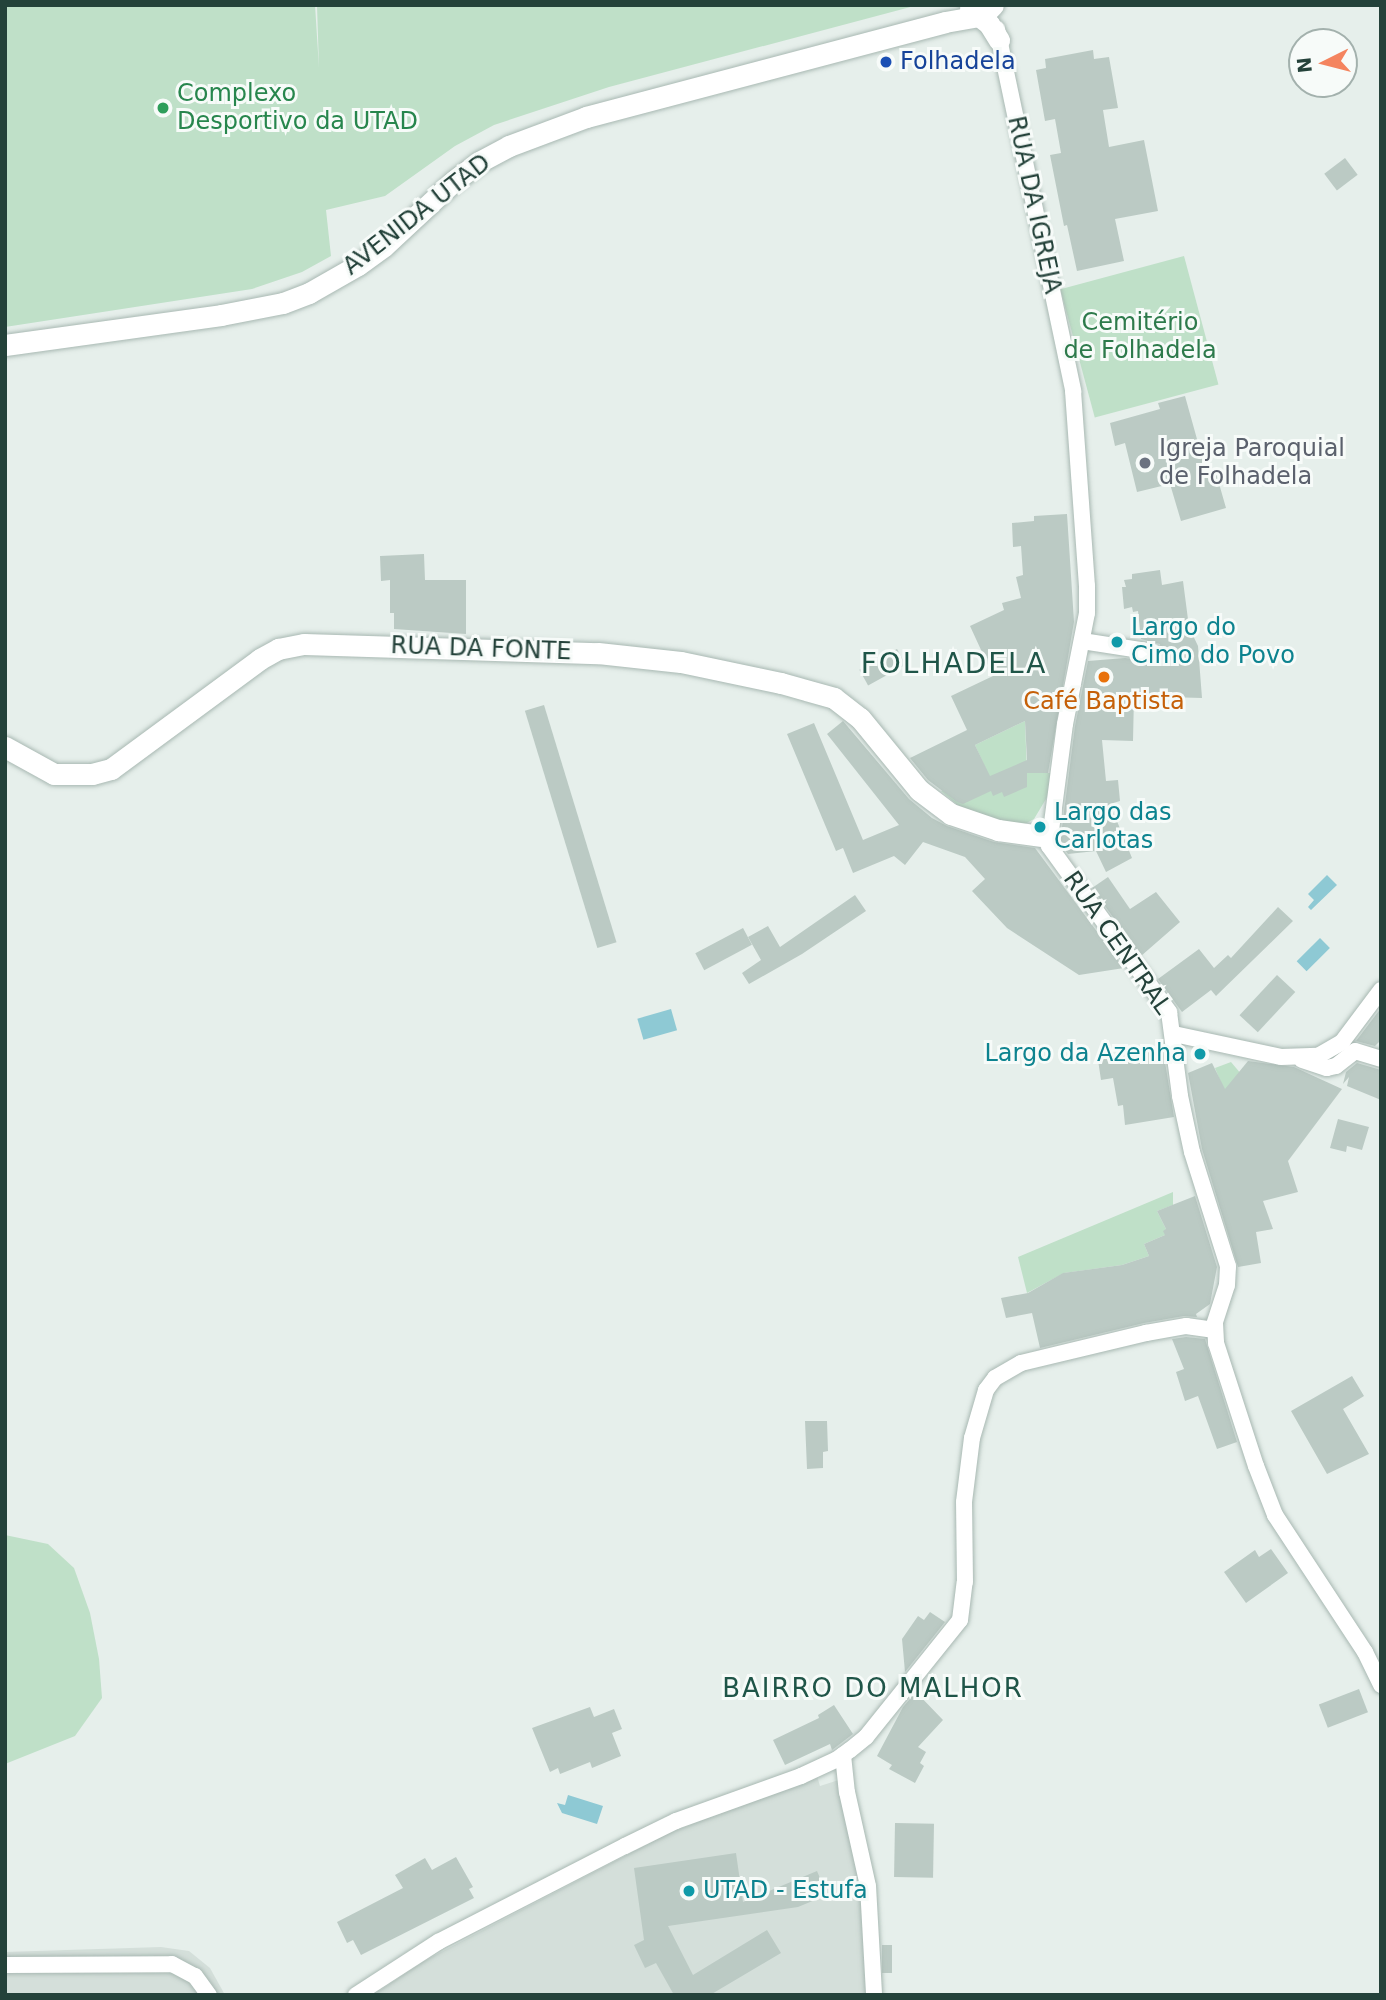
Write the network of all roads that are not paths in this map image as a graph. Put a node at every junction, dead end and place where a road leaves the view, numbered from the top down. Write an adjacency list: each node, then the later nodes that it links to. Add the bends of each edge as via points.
1 (980, 7): 2 (street); 3 (street, AVENIDA UTAD, via 945,22 586,117 509,146 478,162 358,265 283,303)
2 (999, 40): 4 (street, RUA DA IGREJA, via 1073,391 1087,596)
3 (5, 345)
4 (1082, 641): 5 (street); 7 (street)
5 (1153, 652)
6 (5, 747): 7 (street, RUA DA FONTE, via 54,774 111,769 260,659 278,649 304,644 598,653 681,662 834,698 860,718 919,790 951,814 991,828)
7 (1048, 837): 9 (street, RUA CENTRAL, via 1053,853 1165,1005)
8 (1381, 990): 10 (street, via 1335,1049)
9 (1174, 1034): 10 (street); 12 (street, RUA CENTRAL, via 1177,1078 1192,1152 1228,1266)
10 (1299, 1059): 11 (street, via 1330,1068 1355,1051)
11 (1381, 1059)
12 (1214, 1330): 13 (street, via 1276,1515 1365,1652); 14 (street, via 1171,1327 1021,1363 995,1378 986,1390 967,1471 960,1620 866,1737)
13 (1381, 1685)
14 (843, 1755): 17 (street, via 801,1776 645,1836 438,1942); 18 (street, via 867,1886)
15 (5, 1965): 16 (street, via 172,1964 195,1976)
16 (209, 1995)
17 (356, 1995)
18 (874, 1995)

